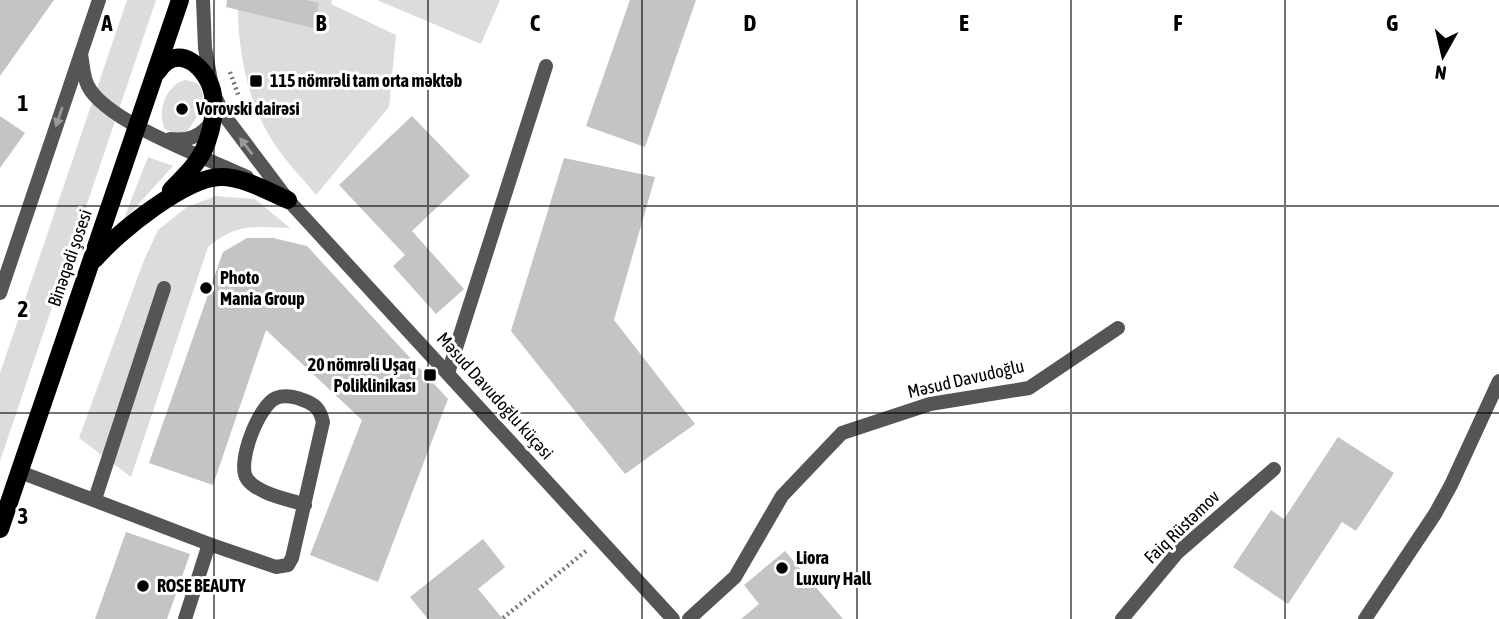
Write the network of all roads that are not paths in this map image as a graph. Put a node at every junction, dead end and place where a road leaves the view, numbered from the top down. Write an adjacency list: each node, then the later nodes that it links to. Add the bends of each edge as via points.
1 (99, 0): 4 (street)
2 (180, 0): 6 (main road, Binəqədi şosesi)
3 (203, 0): 7 (street)
4 (81, 53): 9 (street, via 88,87 100,102); 15 (street, one-way to 15)
5 (546, 66): 19 (street)
6 (154, 77): 7 (main road, via 163,63 176,56 201,70); 9 (main road, Binəqədi şosesi)
7 (213, 92): 8 (main road); 12 (street, one-way to 7, via 224,115)
8 (212, 121): 10 (street, via 192,138); 11 (main road)
9 (137, 127): 10 (street); 14 (main road, Binəqədi şosesi)
10 (161, 138): 11 (street)
11 (201, 155): 12 (street); 13 (main road)
12 (288, 200): 13 (main road, via 236,178 220,177 194,185); 19 (street, Məsud Davudoğlu küçəsi)
13 (149, 211): 14 (main road, via 121,232)
14 (89, 267): 22 (main road, Binəqədi şosesi)
15 (3, 274): 17 (street)
16 (164, 288): 23 (street)
17 (0, 293)
18 (1118, 328): 29 (street, Məsud Davudoğlu, via 1029,388 930,404 842,433 782,496 735,577)
19 (448, 373): 28 (street, Məsud Davudoğlu küçəsi)
20 (1499, 382): 31 (street, via 1435,514)
21 (1274, 468): 30 (street, Faiq Rüstəmov, via 1177,553)
22 (20, 472): 23 (street); 25 (main road, Binəqədi şosesi)
23 (95, 499): 26 (street)
24 (305, 505): 24 (street, via 323,422 313,404 278,397 258,419 243,471 258,488); 26 (street, via 288,565 276,567)
25 (0, 529)
26 (209, 544): 27 (street)
27 (185, 619)
28 (673, 619)
29 (689, 619)
30 (1122, 619)
31 (1365, 619)

